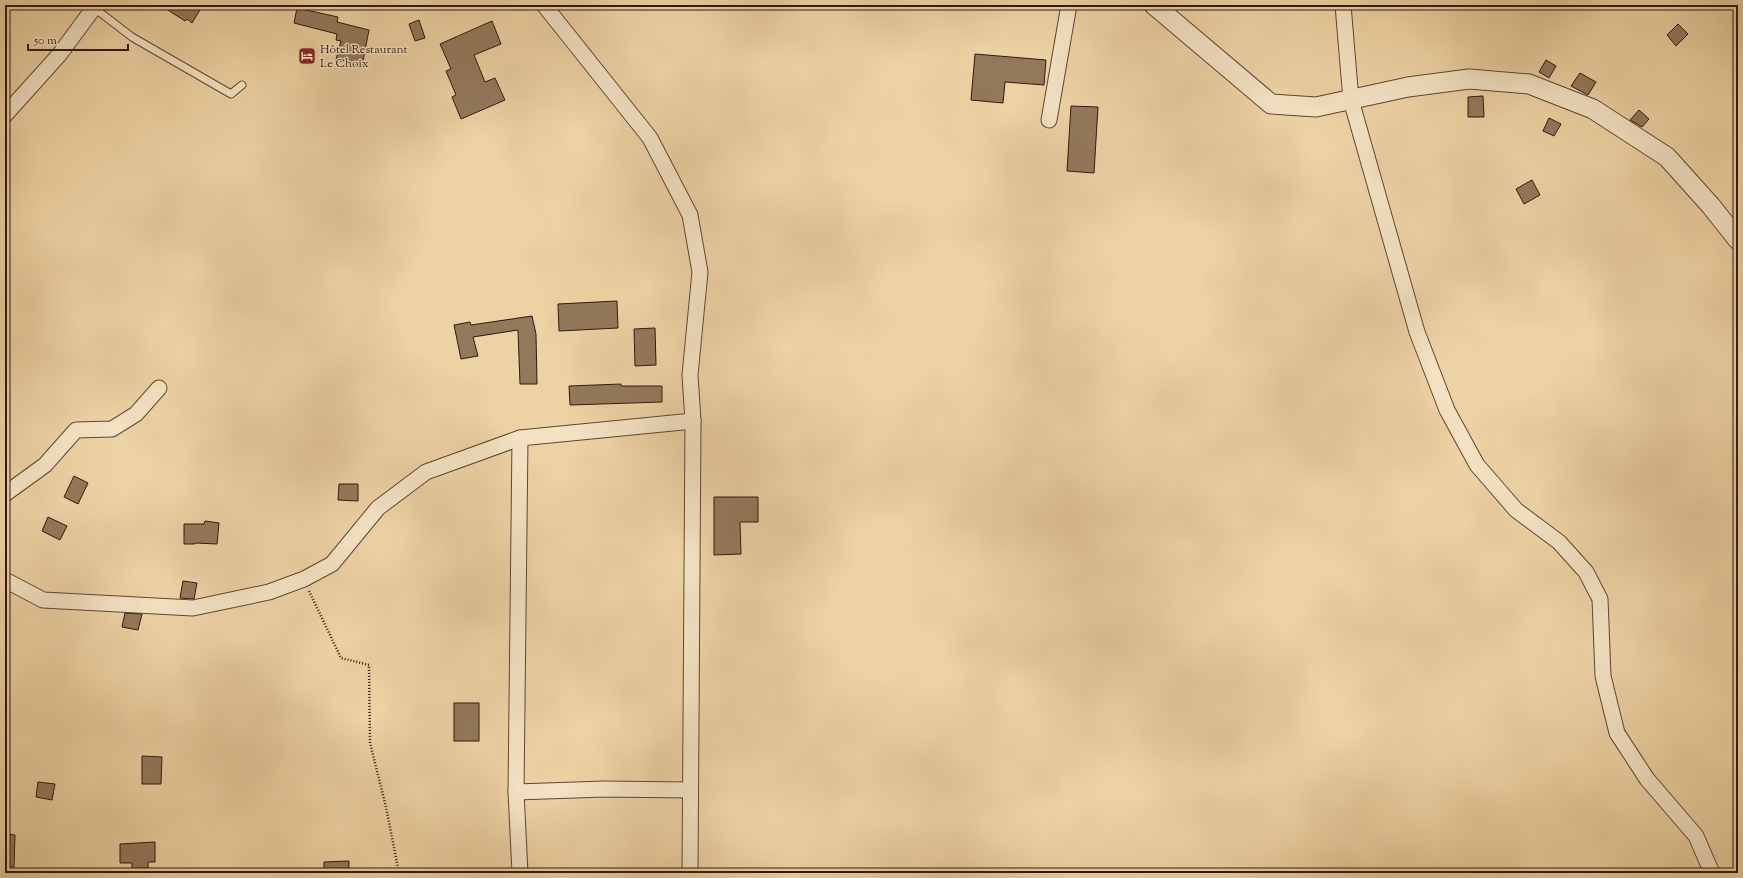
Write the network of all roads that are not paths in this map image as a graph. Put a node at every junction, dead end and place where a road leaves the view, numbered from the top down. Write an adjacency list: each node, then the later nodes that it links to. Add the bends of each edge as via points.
1 (544, 5): 12 (street, via 650,138 690,215 700,272 690,375)
2 (1069, 5): 9 (street)
3 (1154, 5): 7 (street, via 1271,104 1316,107)
4 (1344, 5): 7 (street)
5 (94, 6): 6 (lane, via 132,37 231,94); 8 (street, via 59,55)
6 (242, 84)
7 (1351, 100): 10 (street, via 1408,87 1469,79 1529,84 1593,109 1667,158); 20 (street, via 1417,332 1447,410 1477,465 1516,510 1559,542 1586,572 1600,599 1603,676 1617,733 1647,779 1696,836)
8 (5, 115)
9 (1049, 120)
10 (1738, 240)
11 (159, 388): 14 (street, via 136,414 112,429 76,430 44,464)
12 (693, 421): 13 (street); 16 (street)
13 (520, 438): 15 (street, via 426,472 378,508 332,564 304,579 269,592 193,608 43,600); 17 (street)
14 (5, 494)
15 (5, 580)
16 (690, 790): 17 (street); 19 (street)
17 (516, 792): 18 (street)
18 (520, 873)
19 (690, 873)
20 (1712, 873)

